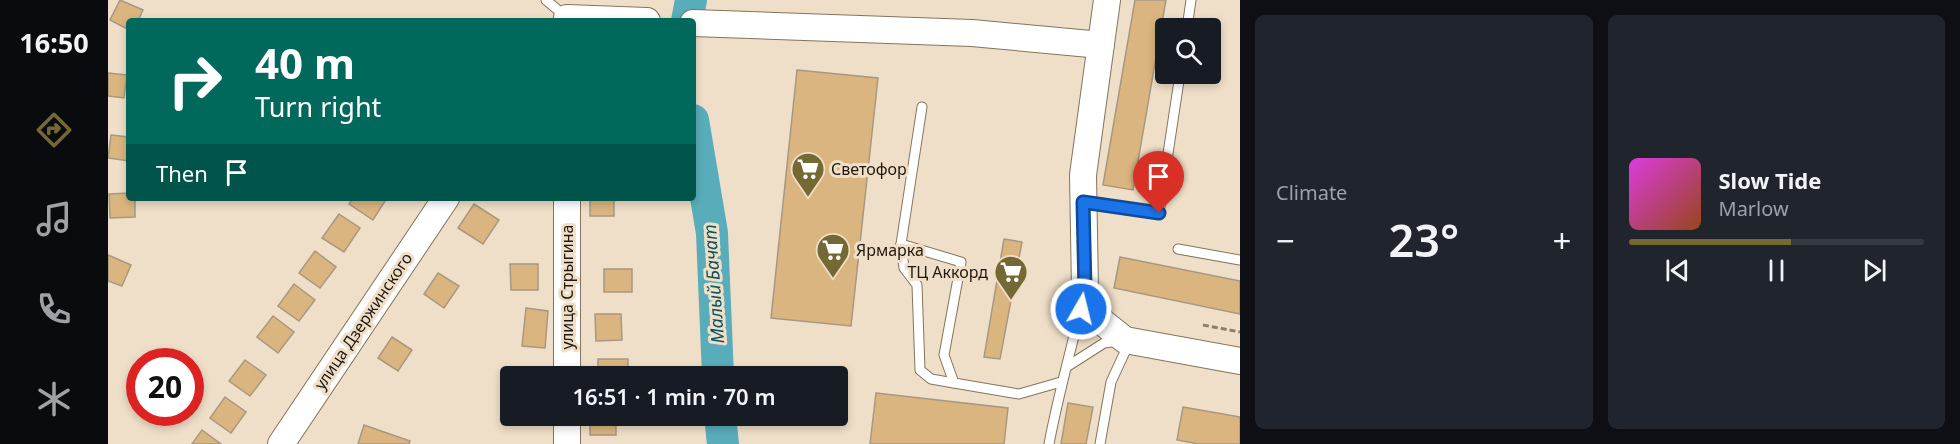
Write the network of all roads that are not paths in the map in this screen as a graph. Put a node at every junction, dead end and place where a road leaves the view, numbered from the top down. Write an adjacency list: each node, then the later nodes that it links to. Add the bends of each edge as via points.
1 (546, 0): 4 (lane)
2 (1107, 0): 8 (street)
3 (1191, 0): 6 (lane)
4 (568, 15): 5 (street)
5 (608, 18)
6 (1188, 18)
7 (696, 22): 8 (street, via 972,33)
8 (1101, 45): 13 (street, via 1083,175)
9 (1178, 84): 13 (lane, via 1159,213)
10 (922, 107): 14 (lane)
11 (444, 201): 25 (street, улица Дзержинского)
12 (567, 201): 20 (street, улица Стрыгина)
13 (1083, 202): 17 (street)
14 (901, 244): 23 (lane, via 904,268 917,285 920,370 931,379); 23 (lane, via 961,262 944,355)
15 (1178, 249): 16 (lane)
16 (1240, 260)
17 (1085, 290): 18 (street, via 1101,321); 21 (lane)
18 (1127, 340): 19 (street); 21 (lane, via 1104,343); 28 (lane, via 1111,382)
19 (1240, 361)
20 (567, 366)
21 (1068, 366): 22 (lane)
22 (1061, 382): 23 (lane, via 1018,394); 27 (lane)
23 (954, 383)
24 (567, 426): 26 (street)
25 (281, 444)
26 (567, 444)
27 (1048, 444)
28 (1100, 444)

